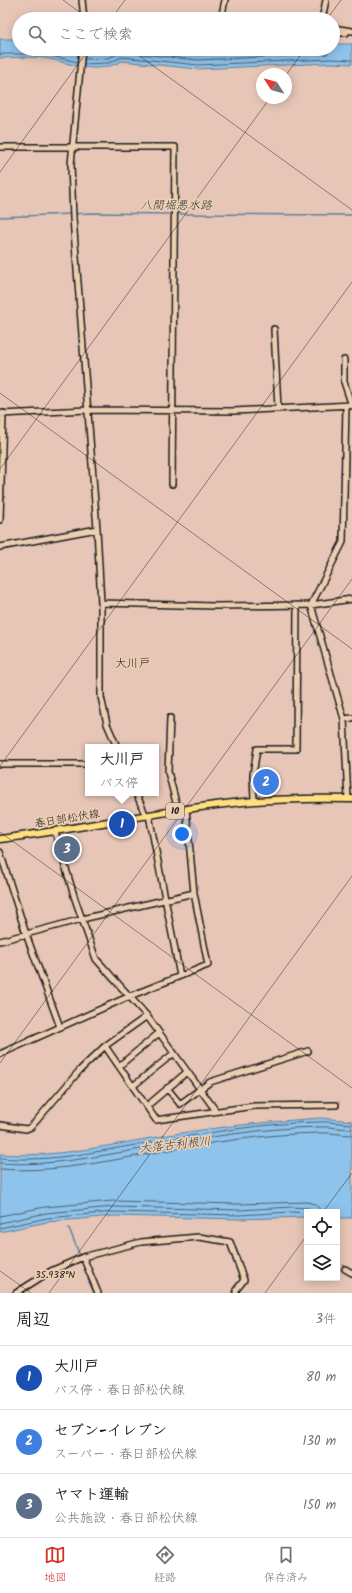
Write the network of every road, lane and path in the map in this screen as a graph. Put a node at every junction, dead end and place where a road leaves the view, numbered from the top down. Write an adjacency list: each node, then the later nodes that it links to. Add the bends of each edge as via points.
1 (82, 0): 4 (street)
2 (225, 0): 5 (street)
3 (326, 0): 6 (street)
4 (83, 12)
5 (222, 12)
6 (323, 12)
7 (340, 29): 8 (street)
8 (352, 32): 9 (street)
9 (340, 33)
10 (81, 56): 12 (street)
11 (0, 146): 12 (street)
12 (72, 146): 17 (street, via 73,218); 18 (street, via 175,147)
13 (274, 329): 16 (street)
14 (344, 360): 15 (street, via 344,382)
15 (350, 406): 16 (street); 27 (street, via 343,542)
16 (278, 408): 18 (street, via 234,411)
17 (88, 410): 18 (street); 19 (street); 22 (street)
18 (172, 410): 20 (street)
19 (1, 414): 21 (street)
20 (172, 484)
21 (0, 520)
22 (97, 530): 23 (street); 25 (street)
23 (0, 547)
24 (352, 599): 27 (street)
25 (101, 603): 26 (street); 31 (street, via 101,697 107,724)
26 (297, 605): 27 (street); 36 (street, via 296,749 257,749 253,775)
27 (311, 605): 30 (street)
28 (170, 718): 38 (street, via 168,772)
29 (352, 718): 30 (street)
30 (344, 719): 35 (street)
31 (116, 744)
32 (0, 764): 33 (street)
33 (85, 764)
34 (138, 796): 39 (street)
35 (350, 799): 36 (main road, 春日部松伏線 / 10)
36 (254, 801): 37 (main road, 春日部松伏線 / 10)
37 (186, 809): 38 (main road, 春日部松伏線 / 10); 43 (street)
38 (178, 810): 39 (main road, 春日部松伏線 / 10)
39 (148, 816): 40 (main road, 春日部松伏線 / 10); 44 (street)
40 (55, 832): 41 (main road, 春日部松伏線 / 10); 45 (street)
41 (0, 839)
42 (0, 852): 46 (street)
43 (194, 893): 44 (street); 48 (street, via 208,965)
44 (166, 900): 45 (street); 48 (street)
45 (82, 919): 46 (street); 49 (street, via 96,959)
46 (26, 934): 47 (street); 51 (street)
47 (0, 941)
48 (180, 976): 49 (street)
49 (130, 996): 50 (street); 51 (street)
50 (147, 1016): 52 (street); 53 (street)
51 (60, 1027): 56 (street)
52 (159, 1033): 55 (street); 57 (street)
53 (105, 1046): 57 (street); 66 (street, via 80,1070 31,1127 26,1129)
54 (308, 1052): 61 (street, via 210,1082)
55 (174, 1053): 58 (street); 59 (street)
56 (0, 1054)
57 (119, 1066): 59 (street)
58 (187, 1072): 60 (street); 61 (street)
59 (133, 1086): 63 (street)
60 (168, 1088): 61 (street, via 180,1104); 63 (street)
61 (200, 1088): 64 (street)
62 (336, 1105): 64 (street, via 254,1106)
63 (147, 1106): 64 (street, via 156,1120)
64 (216, 1111)
65 (0, 1119): 66 (street)
66 (2, 1125)
67 (83, 1257): 70 (street, via 51,1271); 71 (street); 72 (street, via 147,1241 199,1237 230,1242 244,1280)
68 (345, 1269): 69 (street)
69 (352, 1273)
70 (16, 1293)
71 (98, 1293)
72 (236, 1293)

